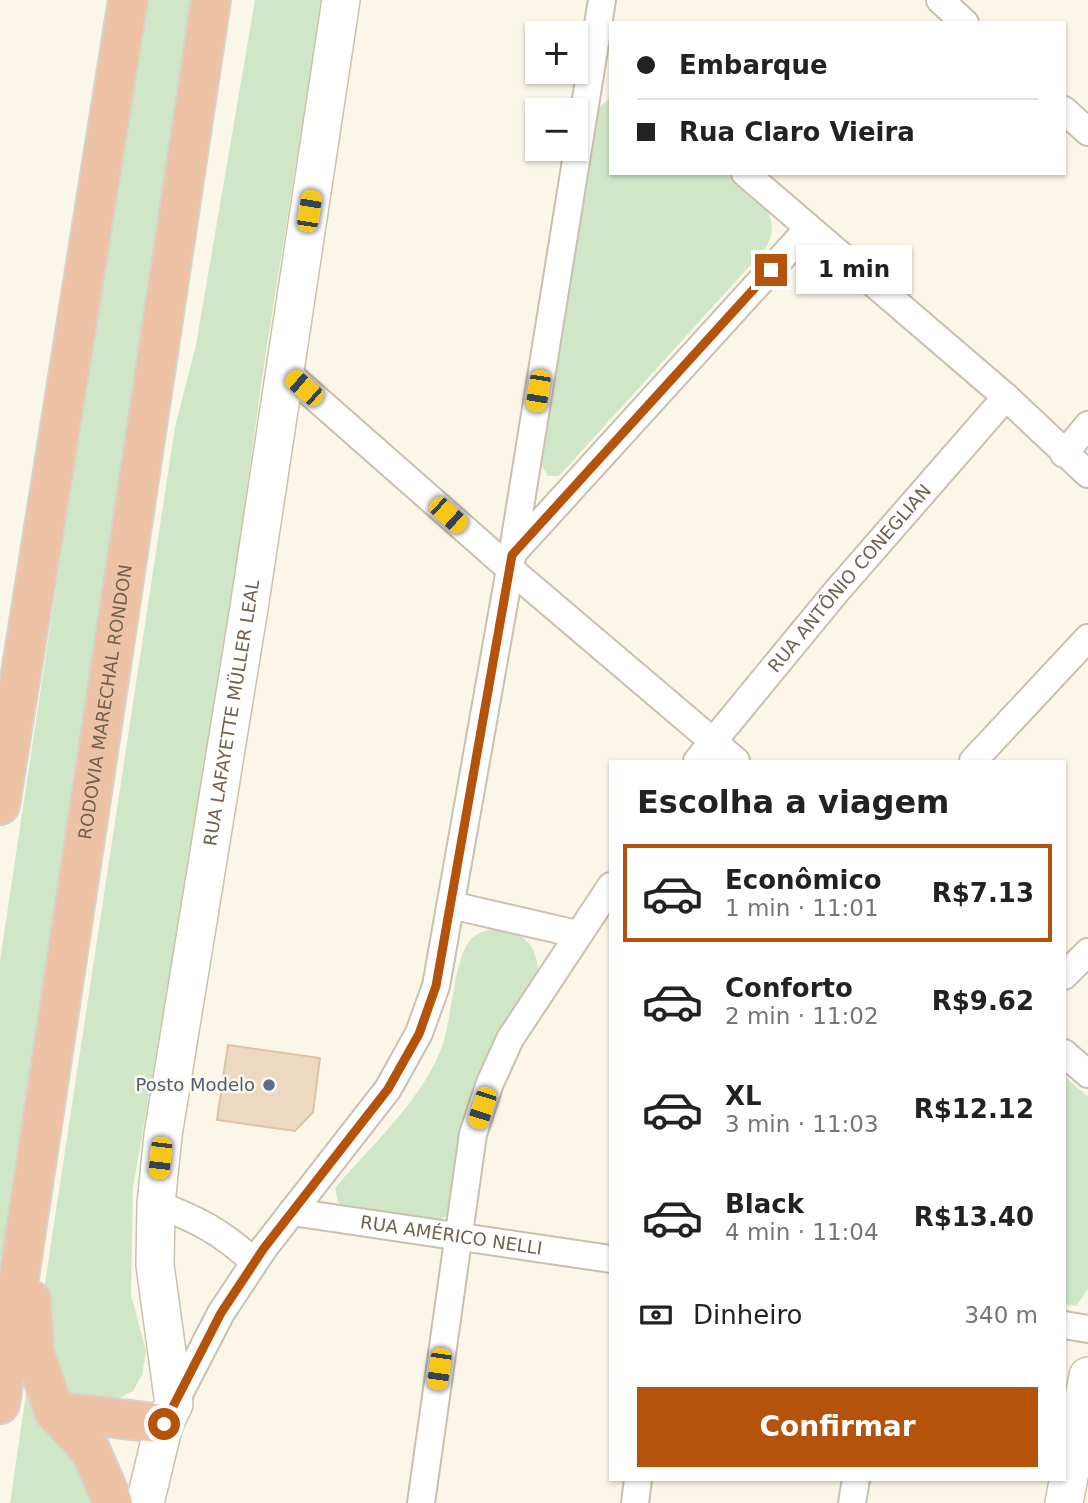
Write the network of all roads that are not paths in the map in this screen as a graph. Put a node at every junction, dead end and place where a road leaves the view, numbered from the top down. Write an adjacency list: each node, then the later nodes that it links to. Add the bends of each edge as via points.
1 (128, 0): 23 (highway)
2 (211, 0): 31 (highway, RODOVIA MARECHAL RONDON)
3 (341, 0): 12 (street, RUA LAFAYETTE MÜLLER LEAL)
4 (602, 0): 7 (street)
5 (940, 0): 6 (street)
6 (963, 21)
7 (603, 45): 17 (street)
8 (1066, 112): 9 (street)
9 (1088, 132)
10 (747, 175): 11 (street)
11 (807, 230): 13 (street); 17 (street)
12 (284, 370): 17 (street); 32 (street, RUA LAFAYETTE MÜLLER LEAL, via 163,1135)
13 (1006, 397): 15 (street); 19 (street, RUA ANTÔNIO CONEGLIAN)
14 (1088, 425): 15 (street)
15 (1064, 454): 16 (street)
16 (1088, 474)
17 (511, 562): 19 (street); 25 (street)
18 (1088, 638): 22 (street)
19 (712, 739): 20 (street, RUA ANTÔNIO CONEGLIAN); 21 (street)
20 (698, 760)
21 (735, 760)
22 (974, 760)
23 (0, 805)
24 (609, 889): 26 (street)
25 (451, 905): 26 (street); 33 (street, via 436,986 419,1034 388,1089)
26 (577, 934): 34 (street, via 510,1039 490,1083 473,1134)
27 (1088, 952): 28 (street)
28 (1066, 974)
29 (1066, 1055): 30 (street)
30 (1088, 1074)
31 (30, 1200): 40 (highway, RODOVIA MARECHAL RONDON); 41 (highway, via 34,1352)
32 (156, 1204): 36 (street, via 197,1219 228,1238); 42 (street, RUA LAFAYETTE MÜLLER LEAL, via 155,1265)
33 (292, 1212): 34 (street, RUA AMÉRICO NELLI); 36 (street)
34 (458, 1235): 35 (street, RUA AMÉRICO NELLI); 47 (street)
35 (609, 1259)
36 (254, 1262): 42 (street, via 221,1313)
37 (1066, 1325): 38 (street)
38 (1088, 1329)
39 (1088, 1377): 50 (street)
40 (0, 1404)
41 (54, 1411): 42 (highway); 45 (highway, via 91,1451)
42 (169, 1414): 46 (street)
43 (638, 1481): 48 (street)
44 (856, 1481): 49 (street)
45 (113, 1503)
46 (145, 1503)
47 (421, 1503)
48 (635, 1503)
49 (852, 1503)
50 (1065, 1503)

